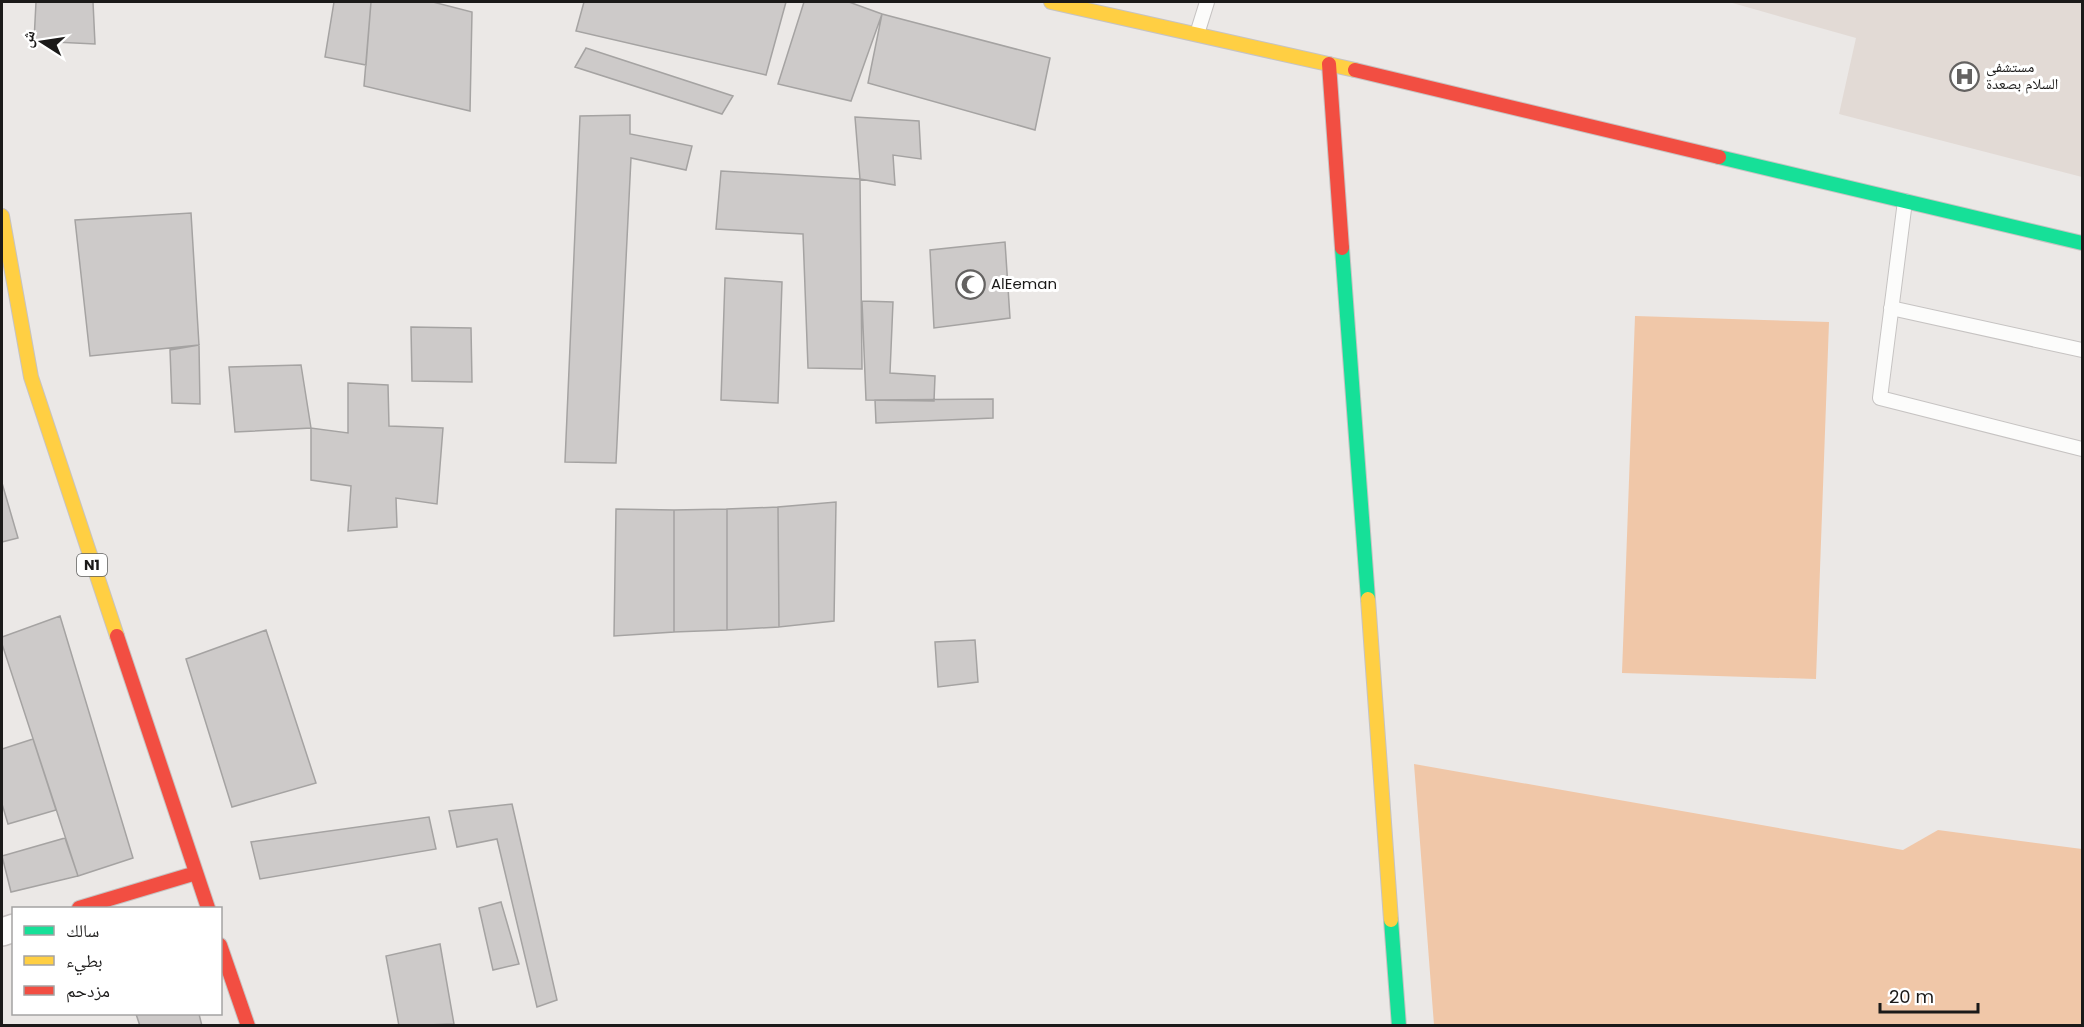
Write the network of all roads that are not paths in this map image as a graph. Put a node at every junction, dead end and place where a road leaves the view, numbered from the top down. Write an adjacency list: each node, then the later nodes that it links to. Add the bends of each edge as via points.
1 (1051, 2): 3 (main road)
2 (1207, 2): 3 (lane)
3 (1197, 34): 4 (main road)
4 (1329, 64): 5 (main road); 16 (main road)
5 (1905, 201): 7 (main road); 8 (lane)
6 (2, 216): 11 (main road, N1, via 31,377)
7 (2082, 243)
8 (1891, 308): 9 (lane); 10 (lane, via 1880,398)
9 (2082, 350)
10 (2082, 449)
11 (196, 873): 12 (main road); 13 (main road, N1)
12 (85, 907)
13 (207, 907)
14 (222, 951): 15 (main road)
15 (248, 1026)
16 (1400, 1026)

